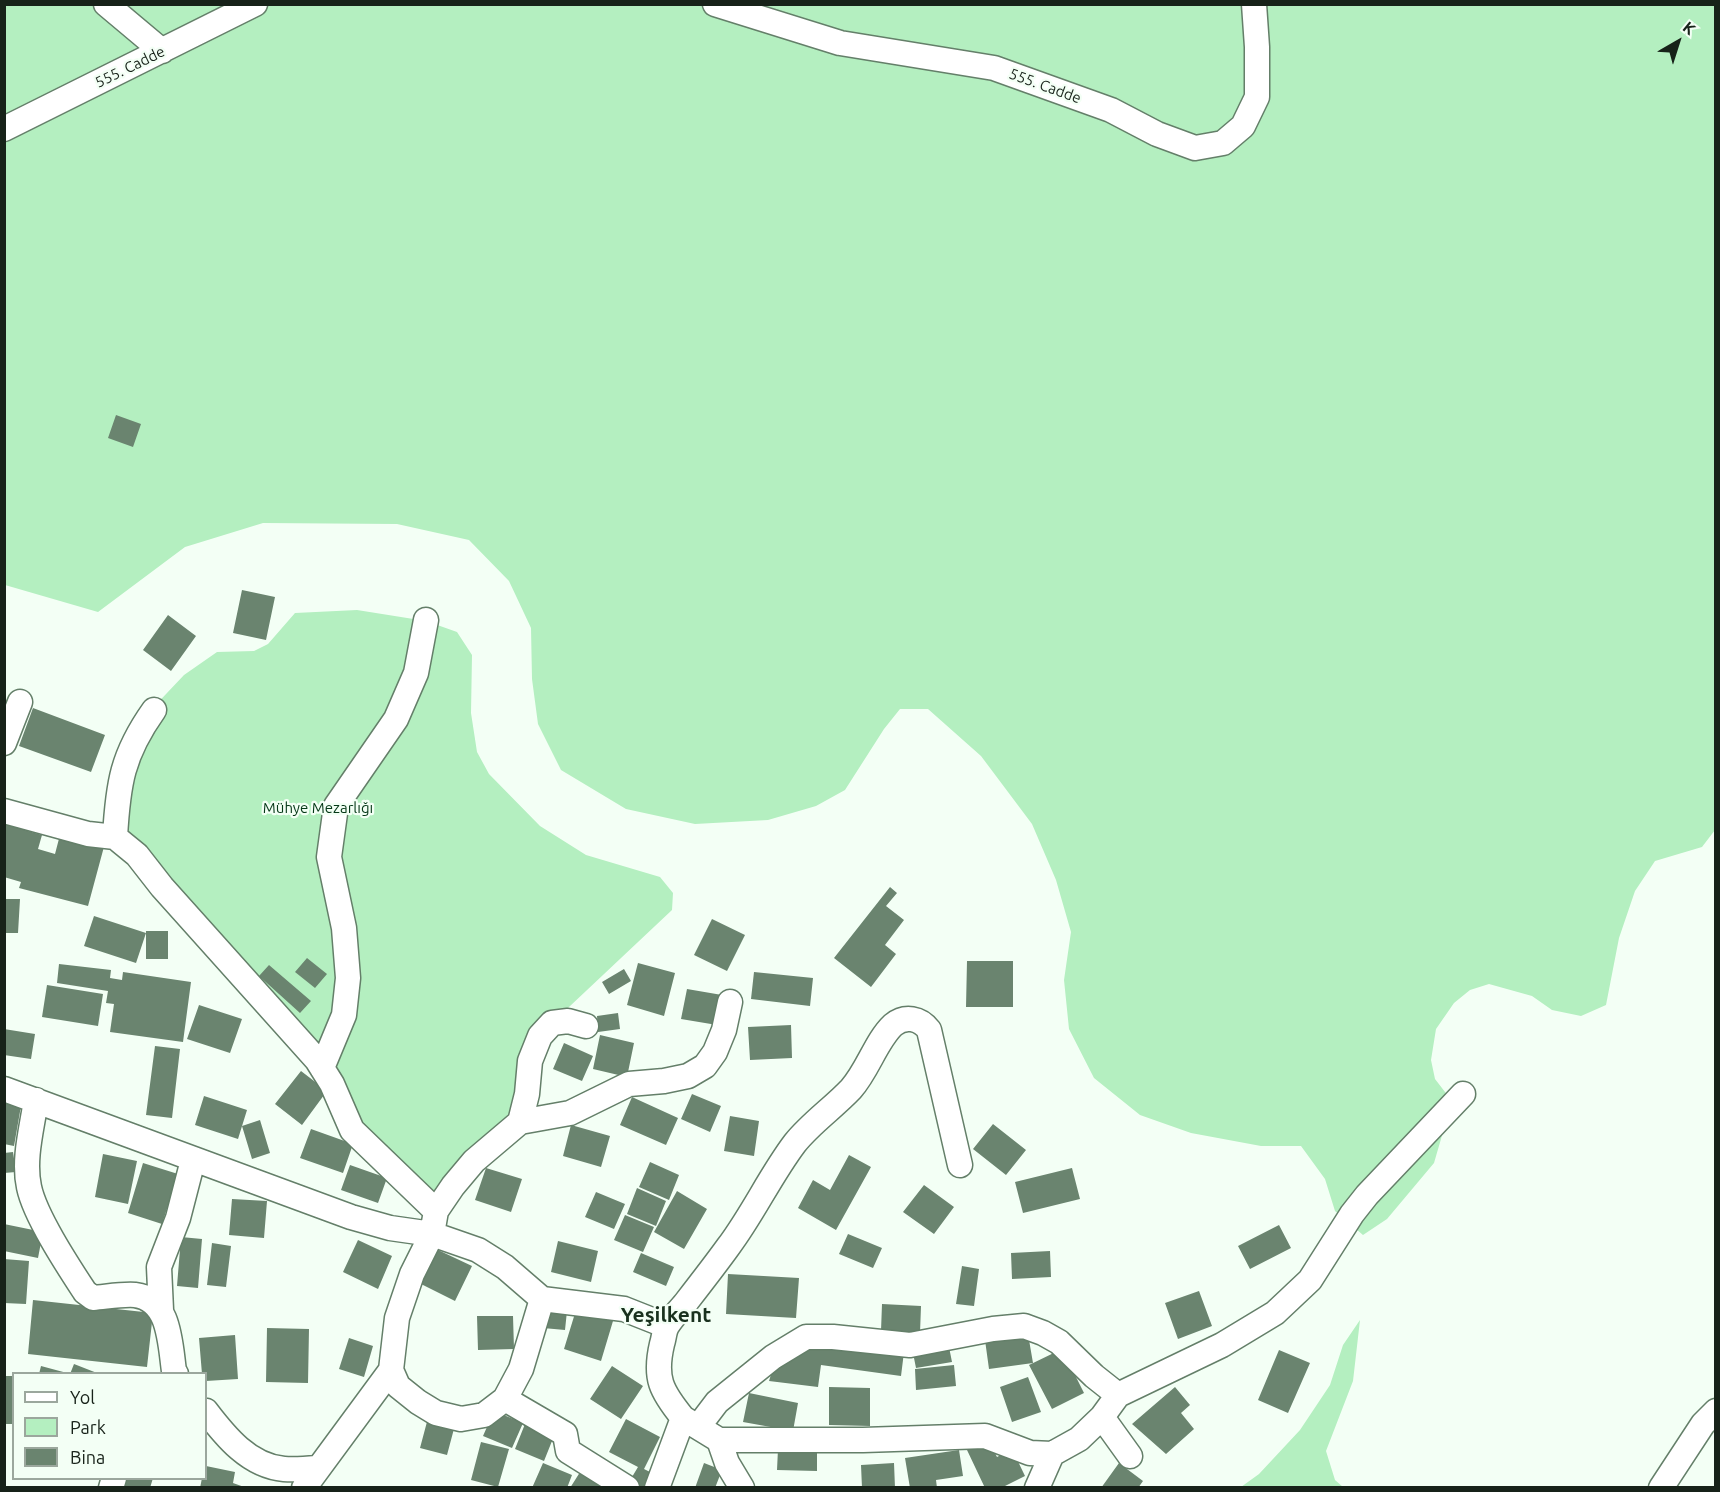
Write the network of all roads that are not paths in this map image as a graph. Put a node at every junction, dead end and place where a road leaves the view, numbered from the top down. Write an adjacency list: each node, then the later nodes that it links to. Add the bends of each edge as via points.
1 (106, 4): 5 (street)
2 (255, 4): 5 (street, 555. Cadde)
3 (715, 4): 4 (street, 555. Cadde, via 840,43 994,68 1111,110 1195,148 1223,143 1243,126 1257,97)
4 (1254, 4)
5 (162, 51): 6 (street, 555. Cadde)
6 (4, 129)
7 (426, 620): 15 (street, via 416,673 396,719 336,806 329,857 344,928 348,978 344,1016)
8 (20, 702): 10 (street)
9 (154, 710): 12 (street, via 135,739 122,772)
10 (4, 743)
11 (4, 811): 12 (street, via 88,834)
12 (115, 837): 15 (street, via 137,855)
13 (730, 1002): 19 (street, via 715,1052 705,1066 688,1076 630,1084 570,1113)
14 (586, 1026): 19 (street, via 568,1021 552,1023 540,1036 530,1061)
15 (322, 1068): 22 (street, via 352,1130)
16 (4, 1089): 18 (street)
17 (1463, 1094): 28 (street, via 1367,1195 1310,1280 1275,1313 1222,1345)
18 (36, 1100): 20 (street); 24 (street, via 27,1159 29,1188 69,1268 93,1298 135,1295 151,1299)
19 (520, 1122): 22 (street, via 474,1161 453,1186)
20 (193, 1160): 22 (street, via 390,1228); 24 (street, via 159,1267)
21 (960, 1165): 25 (street, via 929,1030 914,1019 898,1021 850,1091 796,1142 731,1244)
22 (434, 1223): 23 (street, via 505,1268); 26 (street, via 397,1318)
23 (542, 1299): 25 (street, via 624,1309); 29 (street, via 521,1369)
24 (161, 1310): 27 (street)
25 (667, 1326): 33 (street, via 658,1360 659,1382 669,1401)
26 (391, 1370): 29 (street, via 398,1386 436,1413 461,1419 484,1415); 37 (street)
27 (174, 1372)
28 (1118, 1395): 32 (street); 33 (street, via 1059,1342 1024,1326 910,1345 806,1337 773,1357)
29 (505, 1399): 38 (street, via 565,1434 568,1451)
30 (1716, 1411): 42 (street, via 1703,1424)
31 (207, 1412): 37 (street, via 225,1436 253,1459)
32 (1102, 1417): 35 (street, via 1079,1439); 36 (street)
33 (690, 1422): 34 (street); 39 (street)
34 (718, 1440): 35 (street, via 985,1436 1030,1453); 40 (street)
35 (1052, 1454): 41 (street)
36 (1130, 1456)
37 (311, 1478)
38 (627, 1488)
39 (657, 1488)
40 (742, 1488)
41 (1037, 1488)
42 (1661, 1488)

